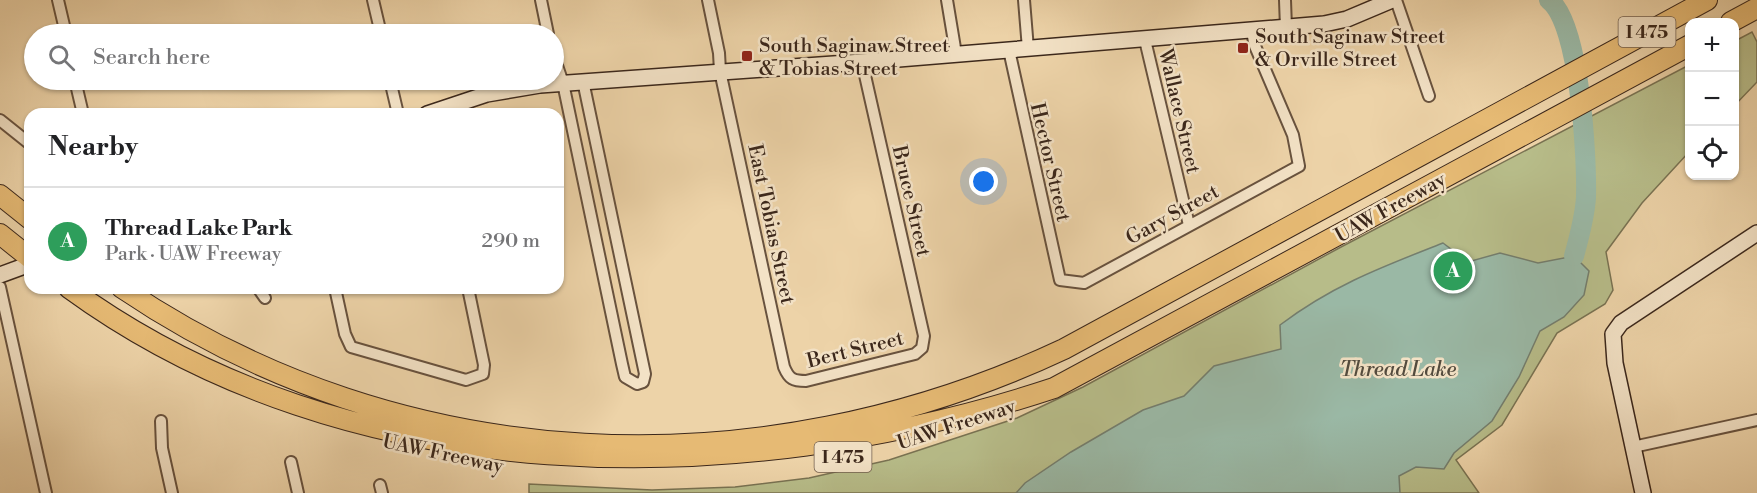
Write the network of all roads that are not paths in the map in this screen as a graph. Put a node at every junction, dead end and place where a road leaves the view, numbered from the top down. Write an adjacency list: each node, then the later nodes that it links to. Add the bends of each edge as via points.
1 (58, 0): 12 (street)
2 (373, 0): 13 (street)
3 (541, 0): 14 (street)
4 (708, 0): 23 (street, East Tobias Street)
5 (947, 0): 21 (street)
6 (1024, 0): 19 (street)
7 (1285, 0): 15 (street)
8 (1394, 0): 15 (main road, via 1347,19); 30 (street)
9 (1707, 0): 49 (highway, UAW Freeway / I 475, via 1064,349 972,388 833,427 692,445 637,446 537,440 454,426 370,404 284,375 187,328)
10 (1757, 8): 11 (highway)
11 (1738, 18)
12 (64, 24)
13 (379, 24)
14 (546, 24)
15 (1286, 28): 16 (main road)
16 (1252, 32): 17 (main road); 38 (street, Gary Street, via 1293,135 1299,166)
17 (1145, 39): 19 (main road); 38 (street, Wallace Street)
18 (1685, 47): 60 (highway, UAW Freeway / I 475, via 1054,388 918,439)
19 (1028, 49): 20 (main road)
20 (1009, 50): 21 (main road); 46 (street, Hector Street)
21 (956, 54): 22 (main road)
22 (862, 62): 23 (main road); 54 (street, Bruce Street, via 924,336)
23 (720, 71): 24 (main road); 55 (street, East Tobias Street, via 784,367)
24 (583, 81): 25 (main road); 41 (street)
25 (564, 83)
26 (564, 88): 43 (street)
27 (77, 90): 31 (street)
28 (392, 90): 32 (street)
29 (515, 90): 33 (main road, via 487,94)
30 (1429, 96)
31 (82, 108)
32 (397, 108)
33 (445, 108)
34 (0, 120): 35 (street)
35 (24, 139)
36 (0, 195): 37 (highway)
37 (24, 214)
38 (1189, 225): 46 (street, Gary Street, via 1084,283)
39 (1757, 233): 58 (main road, via 1621,323 1613,334 1615,363)
40 (3, 237): 42 (highway)
41 (617, 250): 43 (street); 43 (street, via 645,374 637,384 625,377)
42 (24, 253)
43 (598, 254)
44 (24, 266): 45 (main road)
45 (0, 275)
46 (1060, 280)
47 (0, 287): 62 (street)
48 (78, 294): 61 (highway, UAW Freeway, via 171,355 293,412 435,454)
49 (132, 294)
50 (263, 294): 53 (street)
51 (336, 294): 52 (street, via 351,347 471,380 483,374 484,358)
52 (469, 294)
53 (266, 298)
54 (922, 348): 55 (street, Bert Street, via 915,354)
55 (794, 381)
56 (1757, 420): 58 (street)
57 (161, 421): 63 (street, via 162,448)
58 (1633, 447): 65 (main road)
59 (291, 462): 64 (street)
60 (784, 467)
61 (561, 474)
62 (45, 493)
63 (172, 493)
64 (298, 493)
65 (1643, 493)

